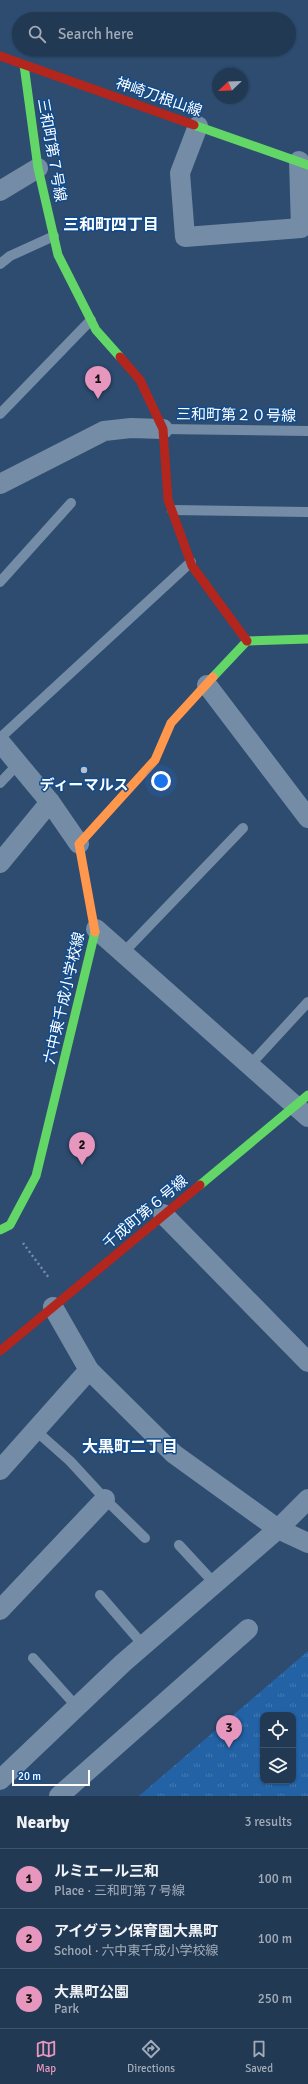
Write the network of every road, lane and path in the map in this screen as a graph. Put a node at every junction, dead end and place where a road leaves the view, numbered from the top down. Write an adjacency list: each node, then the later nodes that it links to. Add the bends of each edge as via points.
1 (0, 56): 2 (street, 神崎刀根山線)
2 (24, 65): 3 (street, 神崎刀根山線); 5 (street, 三和町第７号線)
3 (198, 126): 4 (street, 神崎刀根山線); 4 (street, via 180,173 185,237 301,228)
4 (303, 163)
5 (38, 168): 6 (street); 7 (street, 三和町第７号線)
6 (0, 191)
7 (54, 236): 8 (lane, via 10,256); 9 (street, 三和町第７号線, via 58,255)
8 (0, 264)
9 (91, 320): 10 (lane); 11 (street, 三和町第７号線, via 96,330 140,380)
10 (0, 414)
11 (163, 429): 12 (lane, 三和町第２０号線); 13 (street, via 131,428 104,431); 15 (street, 三和町第７号線, via 168,500)
12 (308, 431)
13 (0, 484)
14 (71, 503): 18 (lane)
15 (172, 510): 16 (lane); 17 (street, 三和町第７号線)
16 (308, 512)
17 (191, 562): 20 (street, 三和町第７号線); 22 (lane)
18 (0, 582)
19 (308, 638): 20 (street)
20 (247, 641): 21 (street)
21 (207, 685): 27 (street); 29 (street, via 172,723 155,760)
22 (0, 738)
23 (0, 742): 24 (street)
24 (18, 764): 25 (lane); 26 (street)
25 (0, 783)
26 (50, 802): 29 (street); 30 (street)
27 (308, 818)
28 (243, 828): 32 (lane)
29 (79, 844): 31 (street, 六中東千成小学校線)
30 (0, 863)
31 (96, 929): 32 (street); 37 (street, 六中東千成小学校線, via 36,1176)
32 (123, 953): 34 (street)
33 (308, 1002): 34 (lane)
34 (250, 1064): 35 (street)
35 (304, 1106): 36 (street, 千成町第６号線)
36 (163, 1214): 40 (street, 千成町第６号線); 42 (street)
37 (10, 1226): 38 (street); 39 (path)
38 (0, 1230)
39 (51, 1279)
40 (53, 1307): 41 (street, 千成町第６号線); 43 (street)
41 (0, 1351)
42 (308, 1362)
43 (89, 1370): 44 (street); 48 (street, via 174,1454)
44 (35, 1430): 45 (street); 47 (lane, via 70,1461)
45 (0, 1470)
46 (308, 1499): 48 (street)
47 (105, 1500): 49 (lane); 54 (street)
48 (278, 1529): 50 (street); 52 (street)
49 (145, 1538)
50 (308, 1543)
51 (179, 1545): 52 (lane)
52 (215, 1584): 56 (street)
53 (100, 1595): 56 (lane)
54 (0, 1610)
55 (248, 1629): 60 (street)
56 (144, 1646): 58 (street)
57 (33, 1658): 58 (lane)
58 (77, 1707): 59 (street)
59 (0, 1780)
60 (59, 1796)

